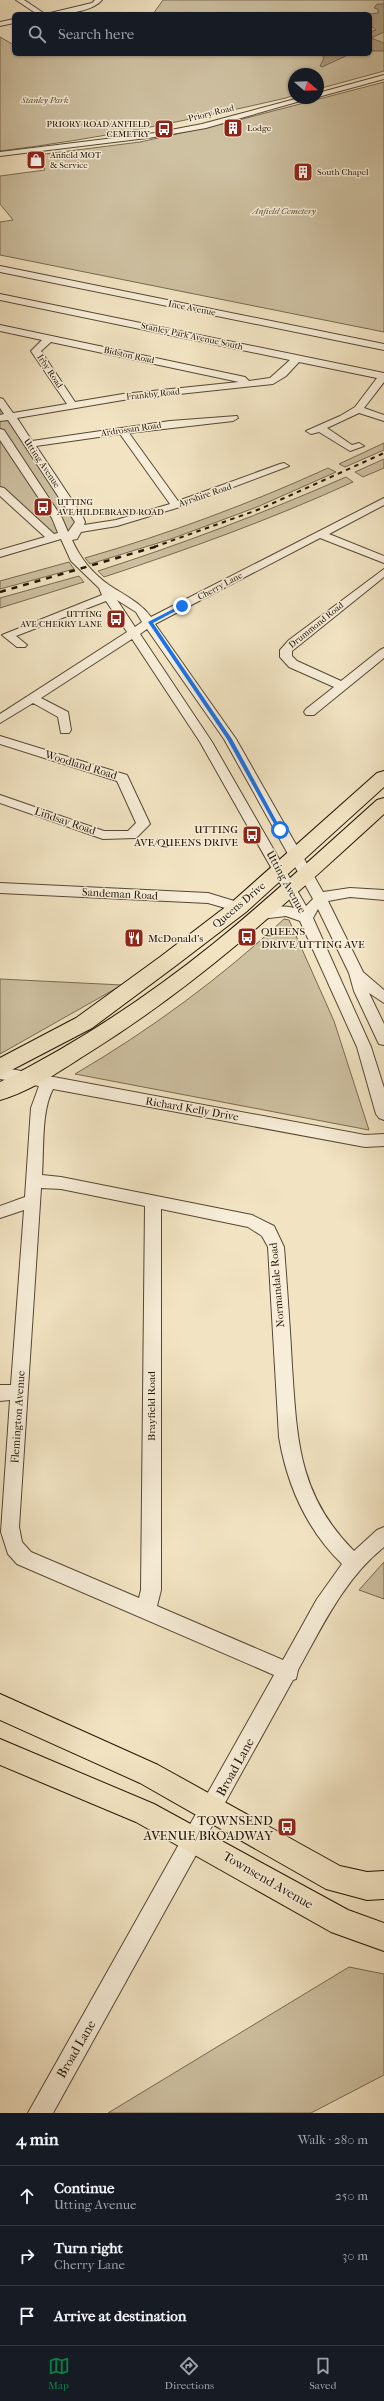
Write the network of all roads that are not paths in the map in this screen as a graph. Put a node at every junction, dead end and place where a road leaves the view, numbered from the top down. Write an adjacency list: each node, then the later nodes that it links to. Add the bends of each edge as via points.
1 (19, 0): 5 (street)
2 (99, 0): 4 (street, via 94,5)
3 (69, 3): 4 (street)
4 (78, 8): 6 (street)
5 (39, 12)
6 (59, 12)
7 (0, 16): 8 (street)
8 (12, 22): 9 (street)
9 (0, 24)
10 (384, 77): 11 (street)
11 (324, 93)
12 (288, 103): 13 (street, Priory Road, via 203,126 155,135)
13 (0, 154)
14 (0, 269): 18 (street, Ince Avenue)
15 (0, 297): 19 (street, Stanley Park Avenue South)
16 (0, 328): 17 (street, Bidston Road)
17 (48, 339): 21 (street, Bidston Road); 23 (street, Irby Road, via 36,351)
18 (384, 347)
19 (297, 358): 20 (street, Stanley Park Avenue South); 21 (street, Frankby Road, via 273,381)
20 (384, 377): 24 (street)
21 (258, 383): 23 (street, Frankby Road, via 123,397)
22 (0, 401): 25 (street, Utting Avenue)
23 (73, 406): 25 (street, Frankby Road)
24 (358, 409): 28 (street); 32 (street, via 344,418 316,429 350,448)
25 (11, 417): 26 (street, Frankby Road); 31 (street, Utting Avenue)
26 (0, 418)
27 (234, 418): 29 (street, Ardrossan Road)
28 (384, 418)
29 (122, 430): 31 (street, Ardrossan Road); 36 (street)
30 (0, 432): 37 (street, Utting Avenue, via 57,518)
31 (29, 444): 37 (street, Utting Avenue, via 77,515 80,522)
32 (358, 446)
33 (284, 466): 36 (street, Ayrshire Road)
34 (0, 490): 39 (street)
35 (384, 501): 38 (street, Cherry Lane)
36 (176, 505): 37 (street, Ayrshire Road)
37 (72, 533): 39 (street, Ayrshire Road); 43 (street, Utting Avenue, via 69,548 75,559)
38 (319, 534): 41 (street); 44 (street, Cherry Lane)
39 (52, 538): 40 (street, Ayrshire Road)
40 (0, 554)
41 (384, 560)
42 (384, 572): 49 (street, Drummond Road, via 286,650 286,657 293,664)
43 (108, 592): 44 (street, Utting Avenue, via 140,610); 45 (street); 46 (street, Utting Avenue)
44 (150, 622): 46 (street, Cherry Lane); 59 (street, Utting Avenue, via 230,739)
45 (4, 633): 47 (street)
46 (133, 635): 50 (street, Cherry Lane); 60 (street, Utting Avenue, via 206,742)
47 (21, 645)
48 (384, 652): 49 (street)
49 (342, 686): 51 (street)
50 (33, 698): 52 (street, Cherry Lane); 53 (street, via 64,715)
51 (310, 712)
52 (0, 719)
53 (65, 730)
54 (0, 740): 58 (street, Woodland Road, via 122,778 143,824)
55 (384, 777): 59 (highway, Queens Drive)
56 (1, 800): 58 (street, Lindsay Road, via 103,835)
57 (384, 804): 61 (highway, Queens Drive)
58 (131, 835)
59 (295, 855): 60 (highway, Queens Drive); 61 (street, Utting Avenue)
60 (278, 871): 63 (street, Utting Avenue); 66 (highway, Queens Drive)
61 (305, 874): 63 (highway, Queens Drive); 65 (street, Utting Avenue)
62 (0, 888): 66 (street, Sandeman Road, via 208,898)
63 (290, 888): 67 (highway, Queens Drive); 68 (street, Utting Avenue)
64 (384, 895): 65 (street, via 337,892)
65 (320, 899): 68 (street, via 311,906); 69 (street, Utting Avenue)
66 (239, 907): 75 (highway, Queens Drive, via 84,1023)
67 (261, 914): 68 (street, via 287,911); 77 (highway, Queens Drive, via 194,970 107,1030)
68 (306, 918): 73 (street, Utting Avenue)
69 (356, 974): 70 (street); 72 (street, Utting Avenue)
70 (384, 998)
71 (384, 1005): 72 (street)
72 (375, 1014): 73 (street); 74 (street, Utting Avenue)
73 (350, 1017): 80 (street, Utting Avenue, via 364,1047)
74 (384, 1040)
75 (0, 1068)
76 (0, 1073): 77 (street, Richard Kelly Drive)
77 (28, 1078): 78 (street, Richard Kelly Drive); 79 (highway, Queens Drive)
78 (48, 1082): 81 (street, Richard Kelly Drive, via 365,1141); 82 (street, Flemington Avenue, via 40,1102)
79 (0, 1092)
80 (384, 1114)
81 (384, 1140)
82 (34, 1181): 83 (street, Flemington Avenue); 84 (street, Normandale Road)
83 (33, 1201): 85 (street); 86 (street, Flemington Avenue)
84 (153, 1202): 89 (street, Normandale Road, via 252,1221 264,1227 272,1236 276,1247 288,1437 292,1462 321,1525 341,1552); 90 (street, Brayfield Road, via 151,1590)
85 (0, 1212)
86 (20, 1392): 87 (street); 90 (street, Flemington Avenue, via 11,1542 24,1558)
87 (0, 1393)
88 (384, 1536): 89 (street, Broad Lane)
89 (354, 1563): 91 (street, Broad Lane, via 332,1593)
90 (146, 1610): 91 (street, Flemington Avenue)
91 (289, 1672): 94 (street, Broad Lane)
92 (0, 1707): 94 (main road, via 150,1774)
93 (0, 1752): 95 (main road, Townsend Avenue, via 145,1813)
94 (212, 1809): 95 (street, Broad Lane); 96 (main road, via 336,1879 367,1886)
95 (195, 1839): 97 (main road, Townsend Avenue, via 341,1922); 98 (street, Broad Lane)
96 (384, 1885)
97 (384, 1937)
98 (40, 2113)

